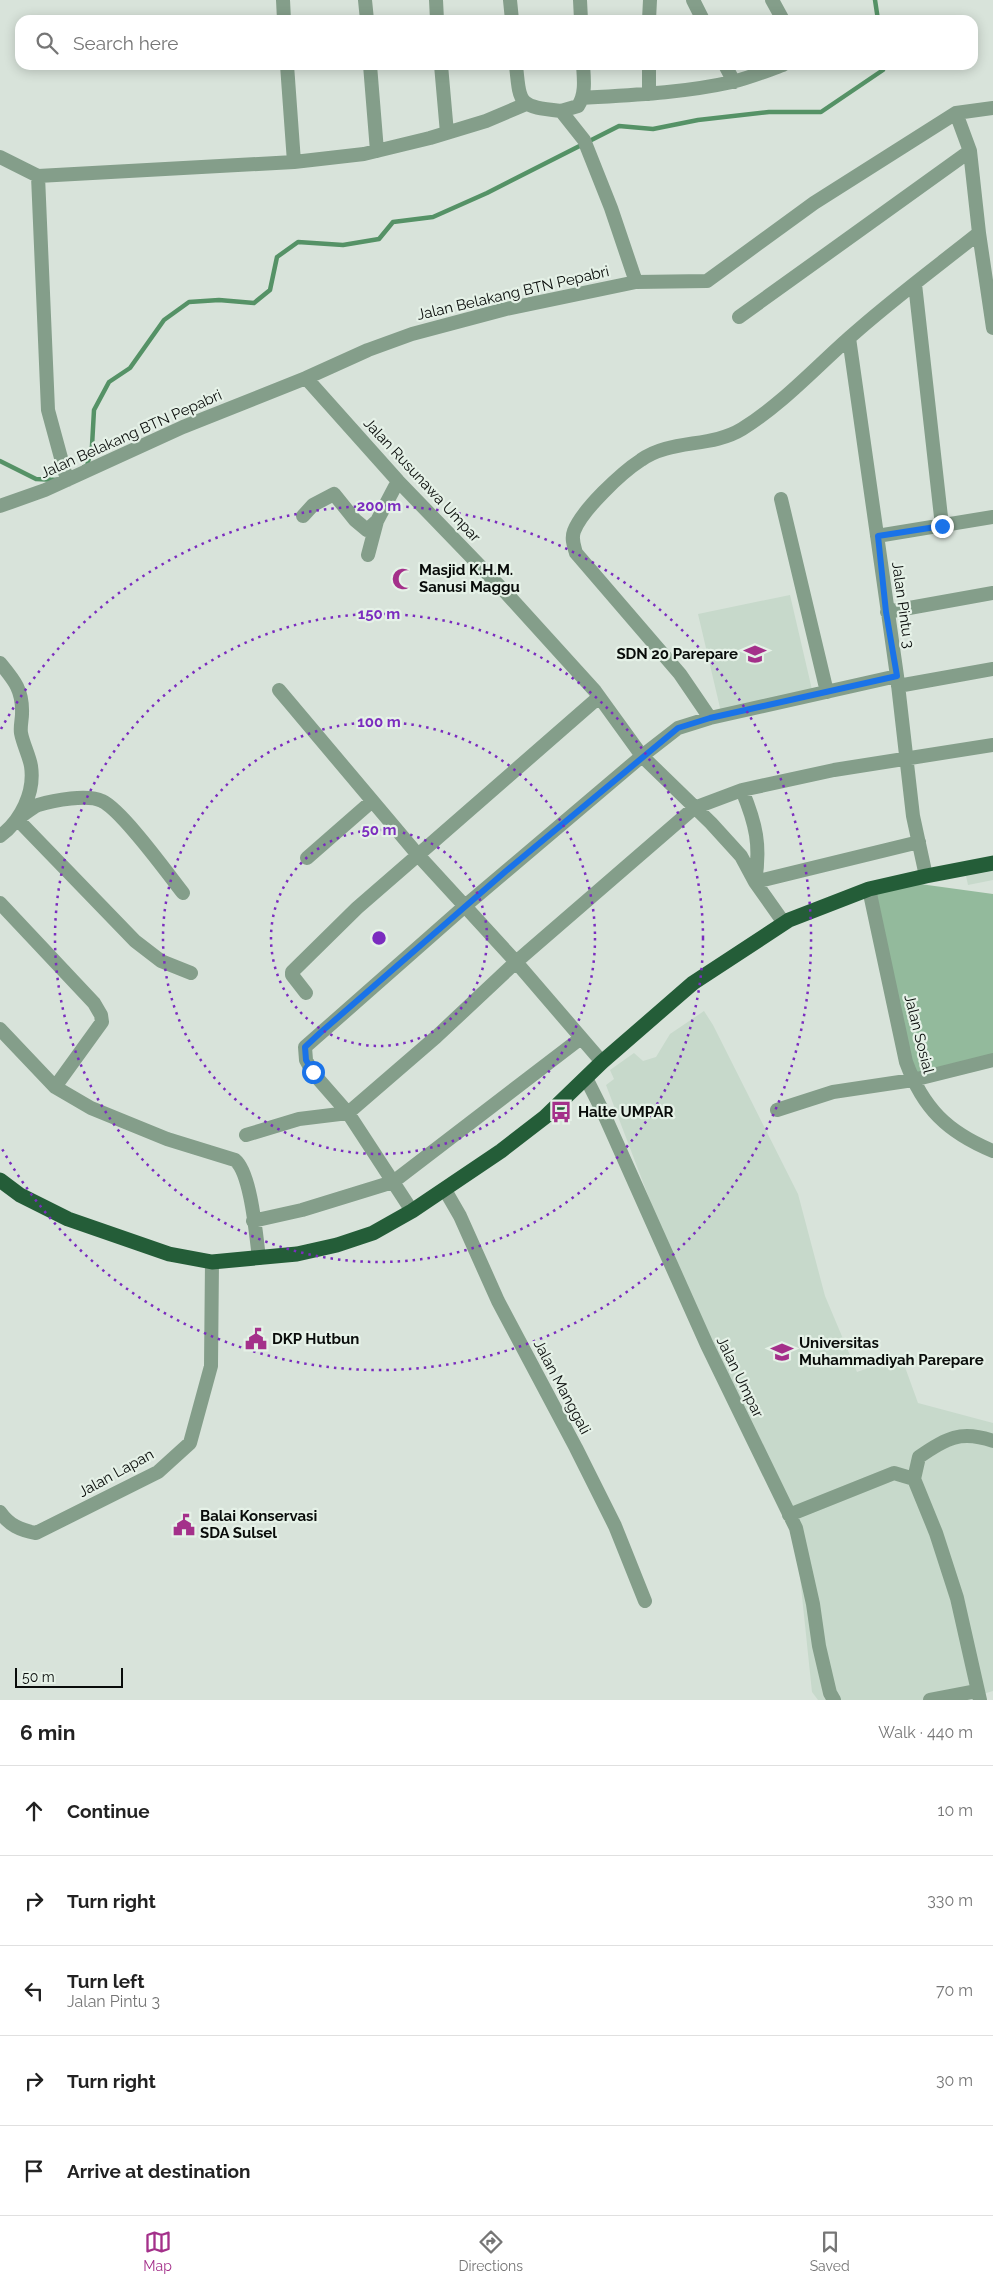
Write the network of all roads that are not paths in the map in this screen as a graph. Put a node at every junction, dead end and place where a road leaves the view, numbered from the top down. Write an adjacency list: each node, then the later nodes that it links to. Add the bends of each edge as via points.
1 (283, 0): 9 (street)
2 (366, 0): 10 (street)
3 (436, 0): 11 (street)
4 (510, 0): 12 (street)
5 (580, 0): 13 (street)
6 (650, 0): 14 (street)
7 (693, 0): 15 (street)
8 (772, 0): 16 (street)
9 (284, 15)
10 (367, 15)
11 (437, 15)
12 (512, 15)
13 (581, 15)
14 (649, 15)
15 (700, 15)
16 (780, 15)
17 (287, 70): 36 (street)
18 (370, 70): 33 (street)
19 (441, 70): 32 (street)
20 (517, 70): 28 (street, via 519,94)
21 (583, 70): 27 (street)
22 (649, 70): 26 (street)
23 (728, 70): 25 (street)
24 (769, 70): 25 (street)
25 (734, 82): 26 (street)
26 (649, 94): 27 (street)
27 (582, 98): 31 (street, via 578,106)
28 (526, 104): 31 (street); 32 (street)
29 (993, 108): 30 (street)
30 (956, 113): 34 (street); 39 (street, Jalan Belakang BTN Pepabri, via 814,203 708,281)
31 (564, 114): 39 (street, via 584,140)
32 (447, 133): 33 (street)
33 (377, 151): 36 (street)
34 (970, 151): 38 (street); 41 (street)
35 (0, 157): 37 (street)
36 (294, 162): 37 (street)
37 (38, 176): 45 (street, via 48,410)
38 (979, 233): 40 (street); 42 (street)
39 (636, 282): 44 (street, Jalan Belakang BTN Pepabri, via 442,325 368,350)
40 (915, 284): 43 (street); 52 (street)
41 (739, 316)
42 (993, 328)
43 (849, 338): 53 (street, Jalan Pintu 3); 63 (street, via 785,399 740,430 712,441 658,451 641,460 582,516 573,533 576,553 680,674)
44 (306, 378): 45 (street, Jalan Belakang BTN Pepabri, via 183,427); 46 (street, Jalan Rusunawa Umpar)
45 (67, 480): 48 (street, Jalan Belakang BTN Pepabri)
46 (398, 481): 51 (street); 62 (street, Jalan Rusunawa Umpar, via 507,594)
47 (781, 499): 61 (street)
48 (0, 506)
49 (303, 516): 51 (street, via 313,505 334,494 366,530)
50 (993, 517): 52 (street)
51 (377, 521): 54 (street)
52 (942, 526): 53 (street)
53 (878, 536): 56 (street, Jalan Pintu 3)
54 (368, 555)
55 (993, 593): 56 (street)
56 (886, 612): 59 (street, Jalan Pintu 3)
57 (0, 663): 70 (street, via 18,684 22,706 21,734 31,764 31,788)
58 (993, 669): 59 (street)
59 (898, 681): 61 (street); 66 (street, Jalan Pintu 3)
60 (279, 690): 68 (street)
61 (827, 692): 63 (street)
62 (599, 697): 65 (street, Jalan Rusunawa Umpar); 73 (street)
63 (710, 718): 65 (street, via 678,728)
64 (993, 745): 66 (street)
65 (642, 756): 69 (street, Jalan Rusunawa Umpar); 81 (street)
66 (906, 758): 67 (street); 72 (street, Jalan Pintu 3)
67 (742, 790): 69 (street); 77 (street, via 757,831 759,852)
68 (371, 802): 73 (street); 74 (street)
69 (694, 808): 77 (street, Jalan Rusunawa Umpar, via 741,856); 83 (street)
70 (18, 819): 71 (street); 79 (street, via 42,804 83,797 102,800 138,836); 84 (street, via 135,941 161,961)
71 (0, 836)
72 (919, 842): 76 (street, Jalan Pintu 3); 77 (street)
73 (418, 855): 81 (street); 85 (street, via 357,908 292,972)
74 (307, 858)
75 (993, 863): 76 (highway)
76 (926, 876): 78 (highway)
77 (754, 882): 82 (street, Jalan Rusunawa Umpar)
78 (869, 889): 82 (highway); 91 (street, Jalan Sosial, via 906,1062)
79 (183, 893)
80 (0, 903): 92 (street, via 94,1003 101,1015 102,1022)
81 (465, 906): 83 (street); 94 (street, via 305,1047 306,1060 313,1072)
82 (784, 923): 89 (highway, via 692,983)
83 (516, 962): 87 (street); 94 (street)
84 (191, 972)
85 (306, 993)
86 (0, 1029): 92 (street)
87 (581, 1038): 89 (street); 98 (street)
88 (993, 1060): 91 (street)
89 (602, 1062): 90 (highway)
90 (586, 1078): 99 (highway, via 545,1117); 107 (street, Jalan Umpar, via 707,1345)
91 (913, 1080): 93 (street, via 833,1092); 96 (street, Jalan Sosial, via 922,1100 936,1115 966,1138)
92 (56, 1087): 101 (street, via 91,1108 240,1164 246,1178)
93 (777, 1110)
94 (348, 1113): 95 (street, via 299,1119); 98 (street)
95 (246, 1135)
96 (993, 1151)
97 (0, 1180): 103 (highway, via 20,1195 68,1219 169,1254)
98 (392, 1182): 100 (street); 101 (street, via 302,1210)
99 (445, 1190): 100 (highway); 108 (street, Jalan Manggali, via 498,1301 615,1526)
100 (412, 1211): 102 (highway, via 373,1233 337,1245)
101 (253, 1221): 102 (street)
102 (260, 1258): 103 (highway)
103 (212, 1262): 106 (street, Jalan Lapan, via 211,1366 190,1443 158,1472 36,1532 20,1530)
104 (993, 1441): 105 (street, via 979,1436 945,1439 920,1457)
105 (914, 1479): 107 (street, via 894,1473); 109 (street, via 957,1598)
106 (0, 1512)
107 (789, 1515): 110 (street, Jalan Umpar, via 796,1528 813,1604 818,1646)
108 (645, 1601)
109 (978, 1695): 111 (street)
110 (834, 1700)
111 (930, 1700)

